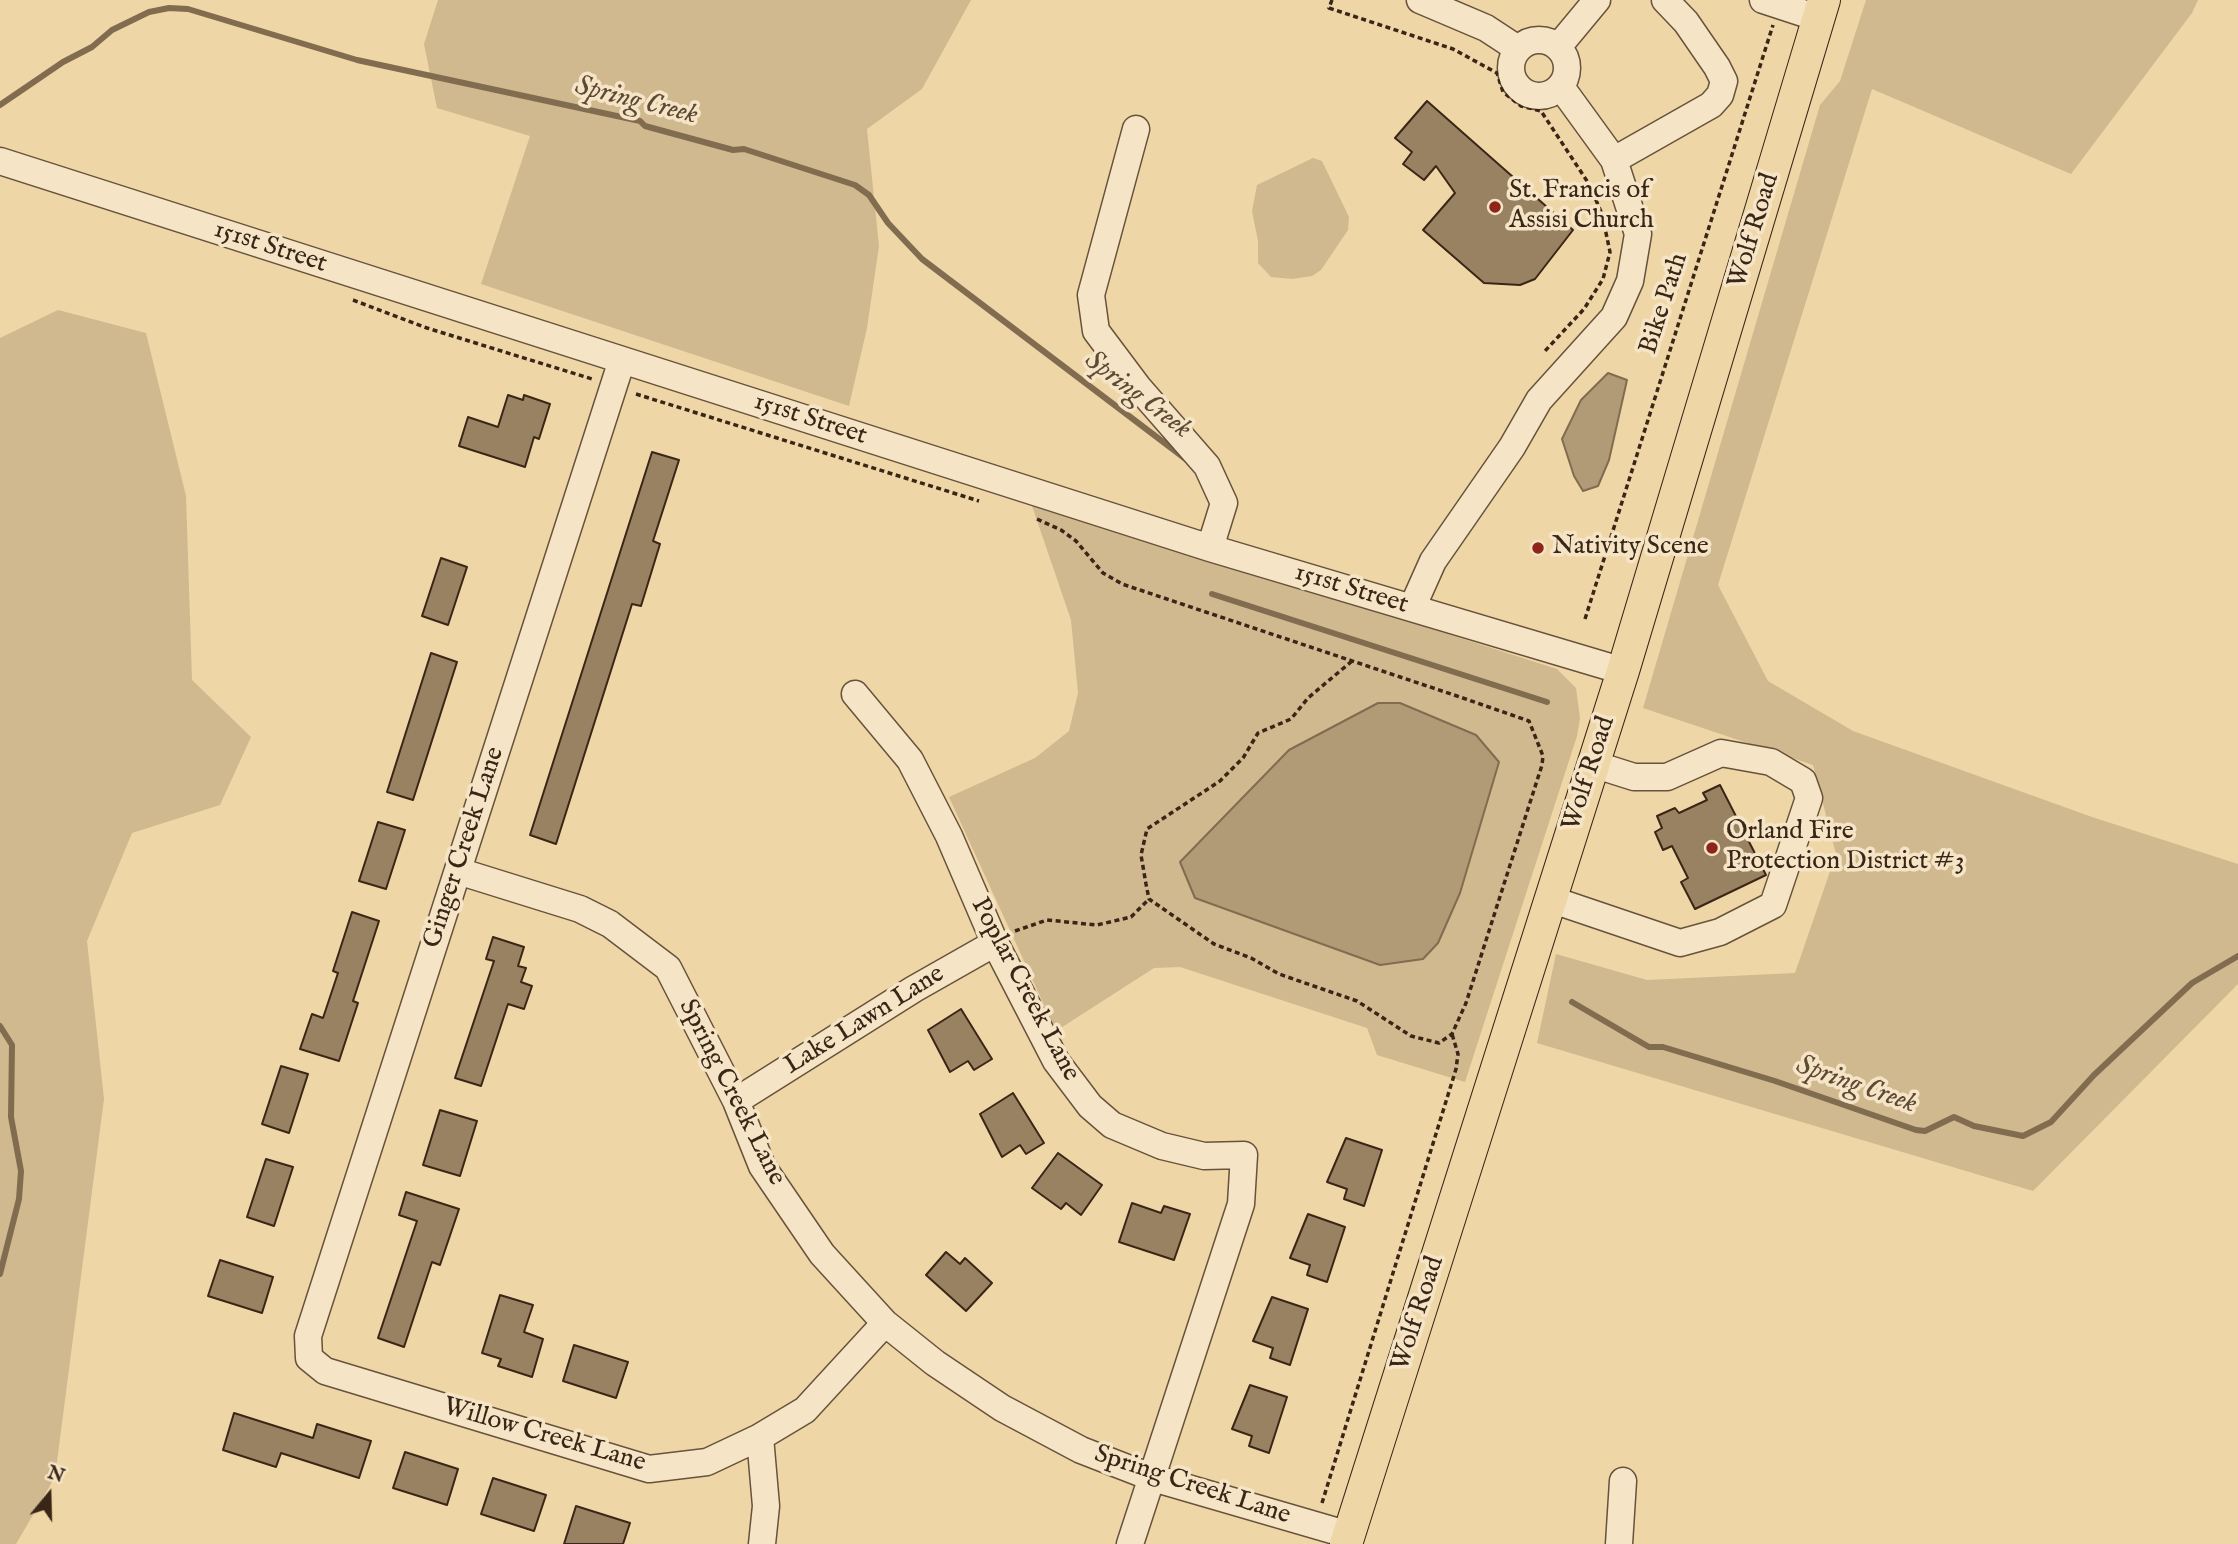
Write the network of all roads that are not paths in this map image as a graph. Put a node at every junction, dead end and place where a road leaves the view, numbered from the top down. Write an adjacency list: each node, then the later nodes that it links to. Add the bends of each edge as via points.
1 (1420, 0): 7 (street, via 1486,28)
2 (1597, 0): 6 (street)
3 (1665, 0): 10 (street, via 1717,66 1724,81 1720,95)
4 (1771, 3): 5 (street)
5 (1821, 9): 15 (main road, Wolf Road)
6 (1558, 47): 7 (street, via 1533,40); 8 (street, via 1568,70)
7 (1518, 49): 8 (street, via 1511,75 1520,90 1537,97)
8 (1561, 87): 10 (street)
9 (1136, 129): 13 (street, via 1091,295 1096,331 1207,466 1224,503)
10 (1614, 160): 14 (street, via 1639,234 1630,281 1614,317 1539,400 1433,561)
11 (0, 162): 12 (street, 151st Street)
12 (622, 360): 13 (street, 151st Street); 18 (street, Ginger Creek Lane)
13 (1210, 548): 14 (street, 151st Street)
14 (1412, 608): 15 (street, 151st Street)
15 (1623, 671): 17 (main road, Wolf Road)
16 (855, 694): 20 (street, Poplar Creek Lane, via 910,760)
17 (1593, 764): 19 (main road, Wolf Road); 19 (street, via 1634,777 1667,777 1721,753 1771,762 1803,781 1809,798 1773,905 1720,932 1680,943)
18 (458, 871): 21 (street, Spring Creek Lane, via 580,909 610,924 668,968); 23 (street, Ginger Creek Lane)
19 (1550, 899): 27 (main road, Wolf Road)
20 (995, 940): 21 (street, Lake Lawn Lane); 25 (street, Poplar Creek Lane, via 1056,1061 1090,1106 1112,1125 1162,1146 1204,1156 1244,1155 1241,1203)
21 (736, 1101): 22 (street, Spring Creek Lane, via 762,1166 822,1254)
22 (885, 1323): 24 (street, Willow Creek Lane, via 805,1410); 25 (street, Spring Creek Lane, via 1002,1408 1081,1450)
23 (308, 1336): 24 (street, Willow Creek Lane, via 309,1358 325,1371 649,1469 707,1462)
24 (760, 1437): 28 (street, via 766,1506)
25 (1153, 1478): 27 (street, Spring Creek Lane, via 1315,1525); 29 (street)
26 (1623, 1481): 30 (street)
27 (1347, 1539)
28 (762, 1544)
29 (1130, 1544)
30 (1619, 1544)

